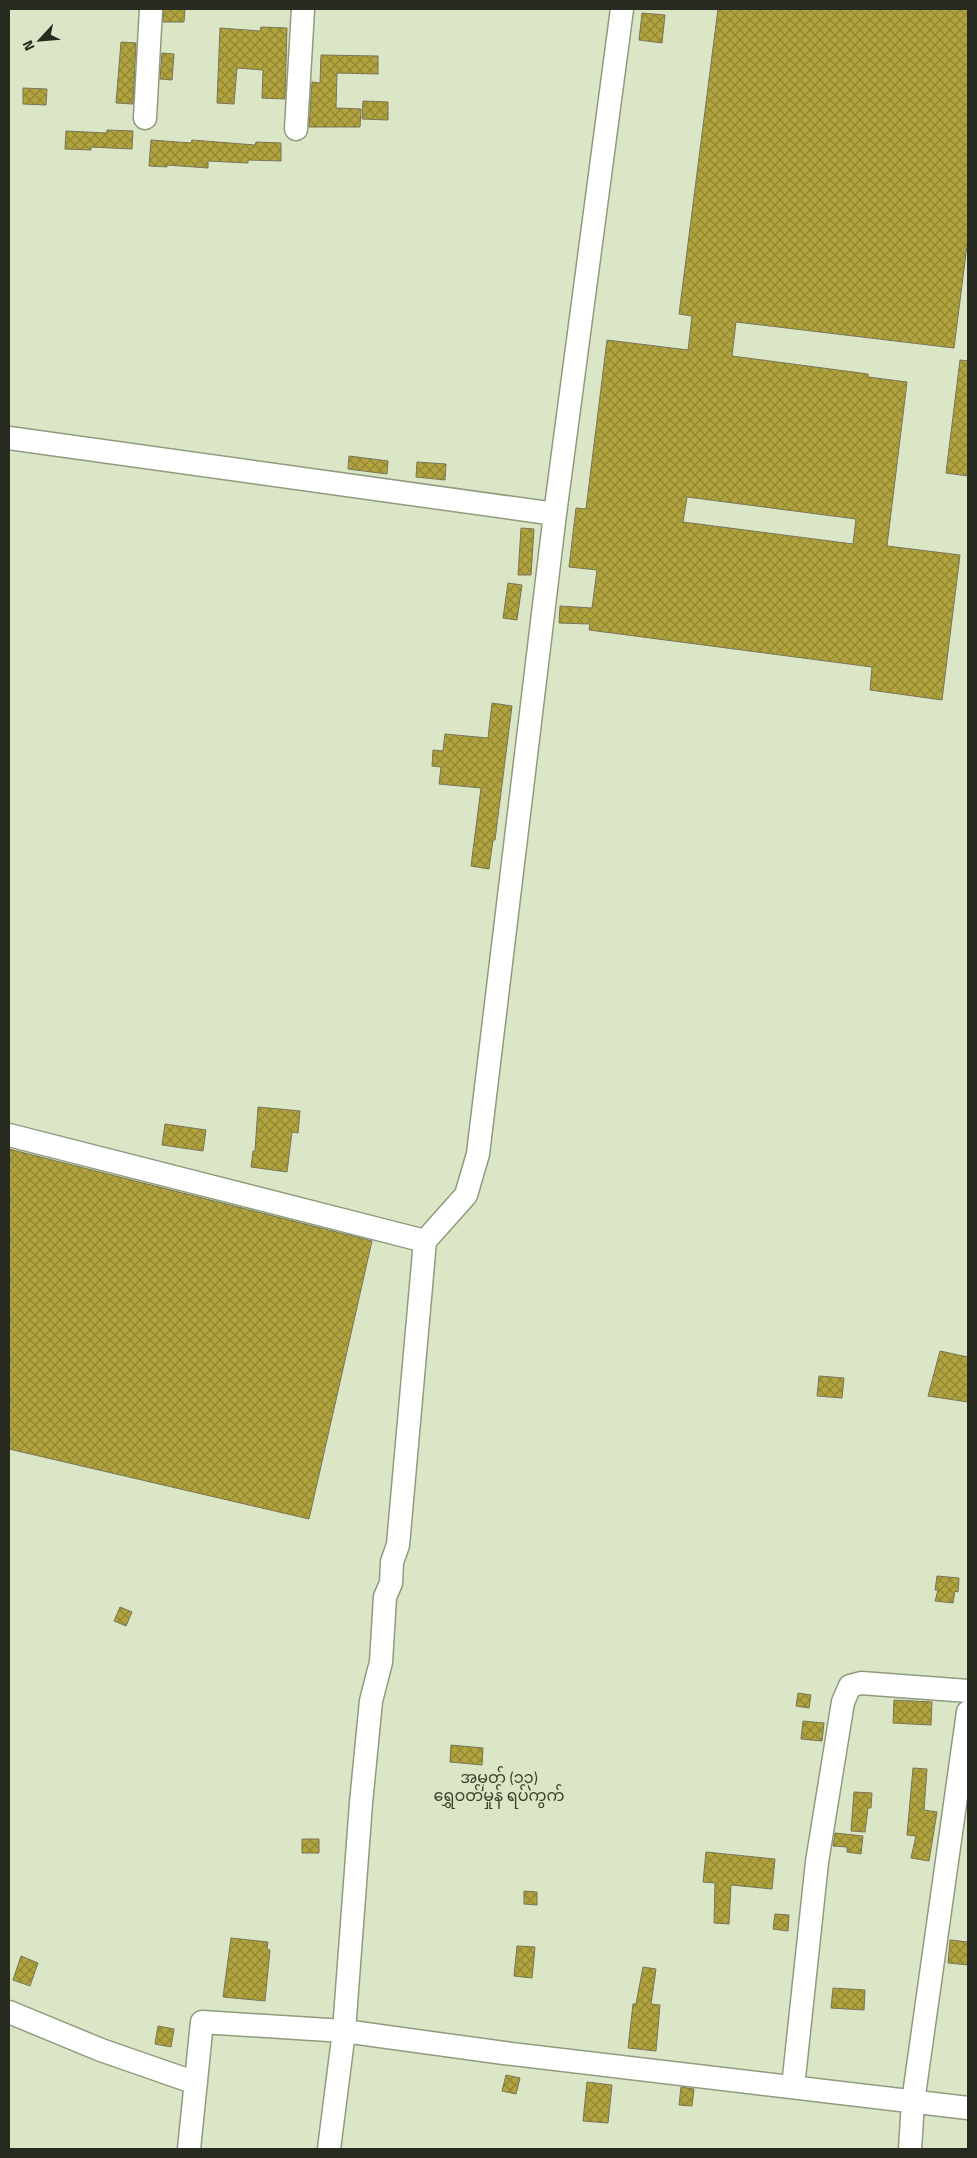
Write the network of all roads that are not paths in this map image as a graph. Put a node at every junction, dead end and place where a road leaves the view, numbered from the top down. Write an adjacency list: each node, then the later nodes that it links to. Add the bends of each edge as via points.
1 (151, 9): 4 (street)
2 (303, 9): 5 (street)
3 (622, 9): 7 (street)
4 (145, 118)
5 (296, 129)
6 (9, 438): 7 (street)
7 (554, 514): 9 (street, via 478,1154 466,1195)
8 (9, 1135): 9 (street)
9 (425, 1241): 14 (street, via 398,1545 385,1597 381,1662 371,1701)
10 (968, 1691): 16 (street, via 850,1686 843,1702 816,1862)
11 (968, 1712): 12 (street)
12 (961, 1820): 17 (street)
13 (9, 2012): 15 (street, via 101,2050)
14 (344, 2031): 15 (street, via 202,2022); 16 (street); 20 (street)
15 (196, 2083): 19 (street)
16 (793, 2087): 17 (street)
17 (913, 2102): 18 (street); 21 (street)
18 (968, 2108)
19 (189, 2149)
20 (329, 2149)
21 (910, 2149)

